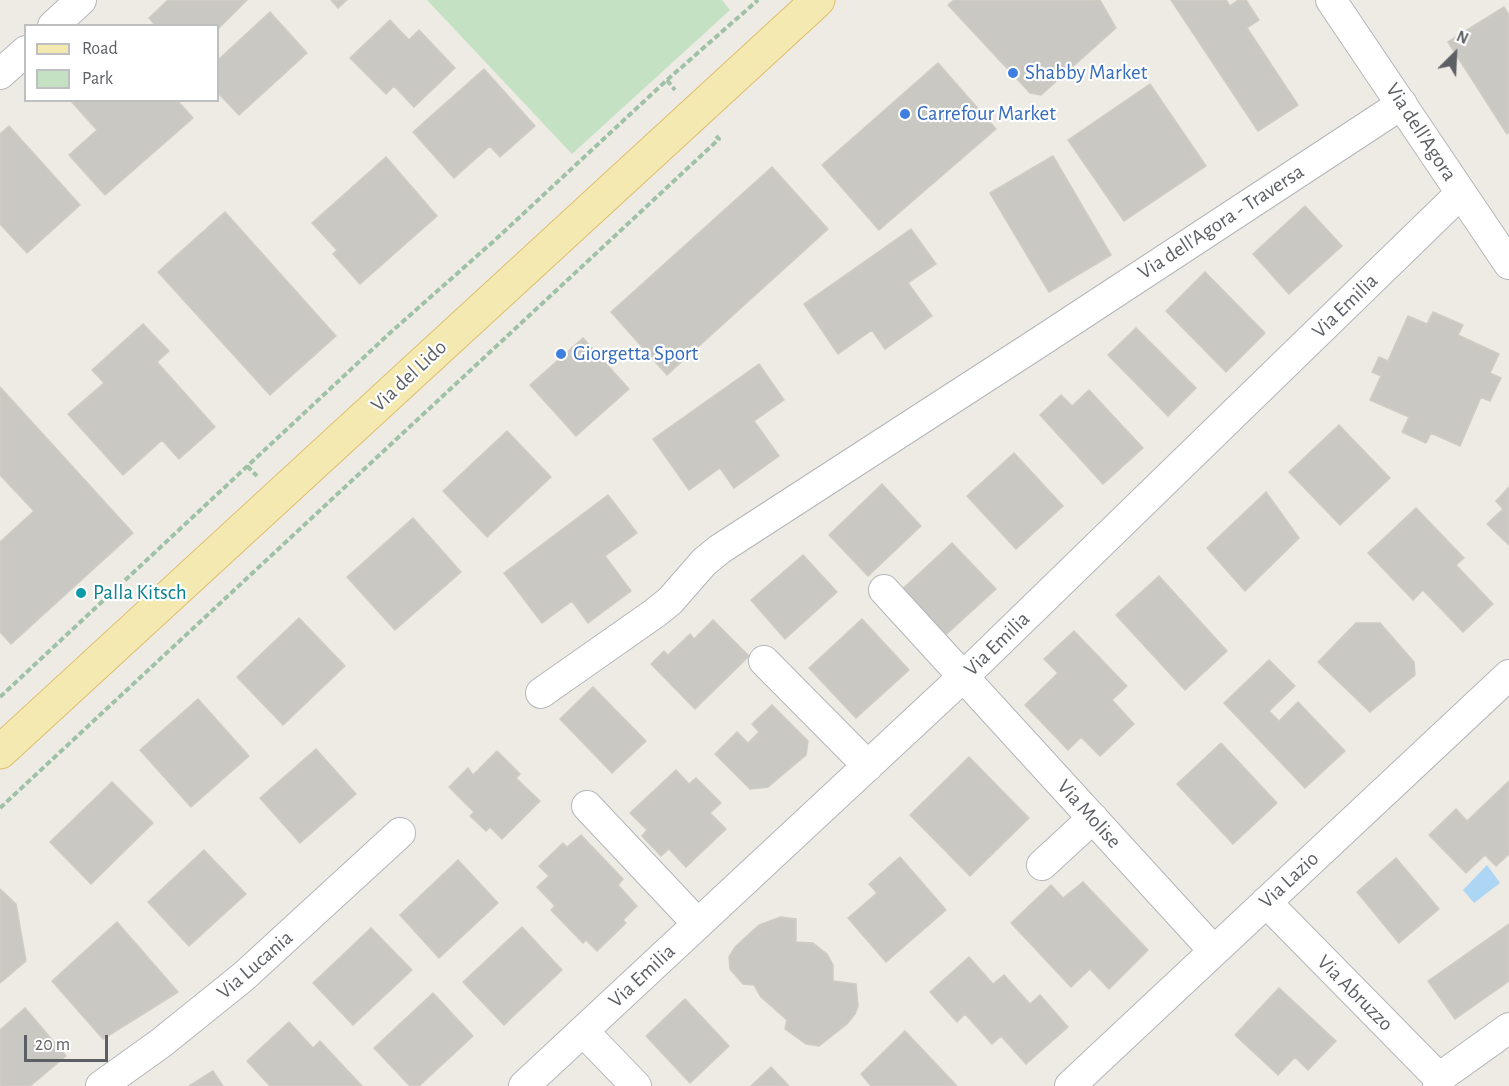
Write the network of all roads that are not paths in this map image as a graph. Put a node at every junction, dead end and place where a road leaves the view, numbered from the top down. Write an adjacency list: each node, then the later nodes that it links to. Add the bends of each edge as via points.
1 (81, 0): 4 (street)
2 (818, 0): 15 (main road, Via del Lido)
3 (1331, 0): 7 (street, Via dell'Agora)
4 (55, 24)
5 (24, 53): 6 (street)
6 (0, 74)
7 (1402, 104): 8 (street, Via dell'Agora); 14 (street, Via dell'Agora - Traversa, via 720,549 656,613)
8 (1461, 193): 9 (street, Via dell'Agora); 13 (street, Via Emilia)
9 (1509, 264)
10 (884, 590): 13 (street, Via Molise)
11 (764, 661): 16 (street)
12 (1509, 675): 21 (street, Via Lazio)
13 (964, 676): 16 (street, Via Emilia); 18 (street, Via Molise)
14 (542, 693)
15 (0, 752)
16 (868, 766): 22 (street, Via Emilia)
17 (587, 806): 22 (street)
18 (1093, 818): 20 (street); 23 (street, Via Molise)
19 (400, 833): 27 (street, Via Lucania, via 243,976)
20 (1042, 865)
21 (1266, 902): 23 (street, Via Lazio); 26 (street, Via Abruzzo)
22 (698, 924): 25 (street, Via Emilia)
23 (1214, 951): 30 (street, Via Lazio)
24 (1509, 1028): 26 (street)
25 (583, 1031): 28 (street, Via Emilia); 29 (street)
26 (1438, 1082)
27 (101, 1086)
28 (524, 1086)
29 (636, 1086)
30 (1070, 1086)

